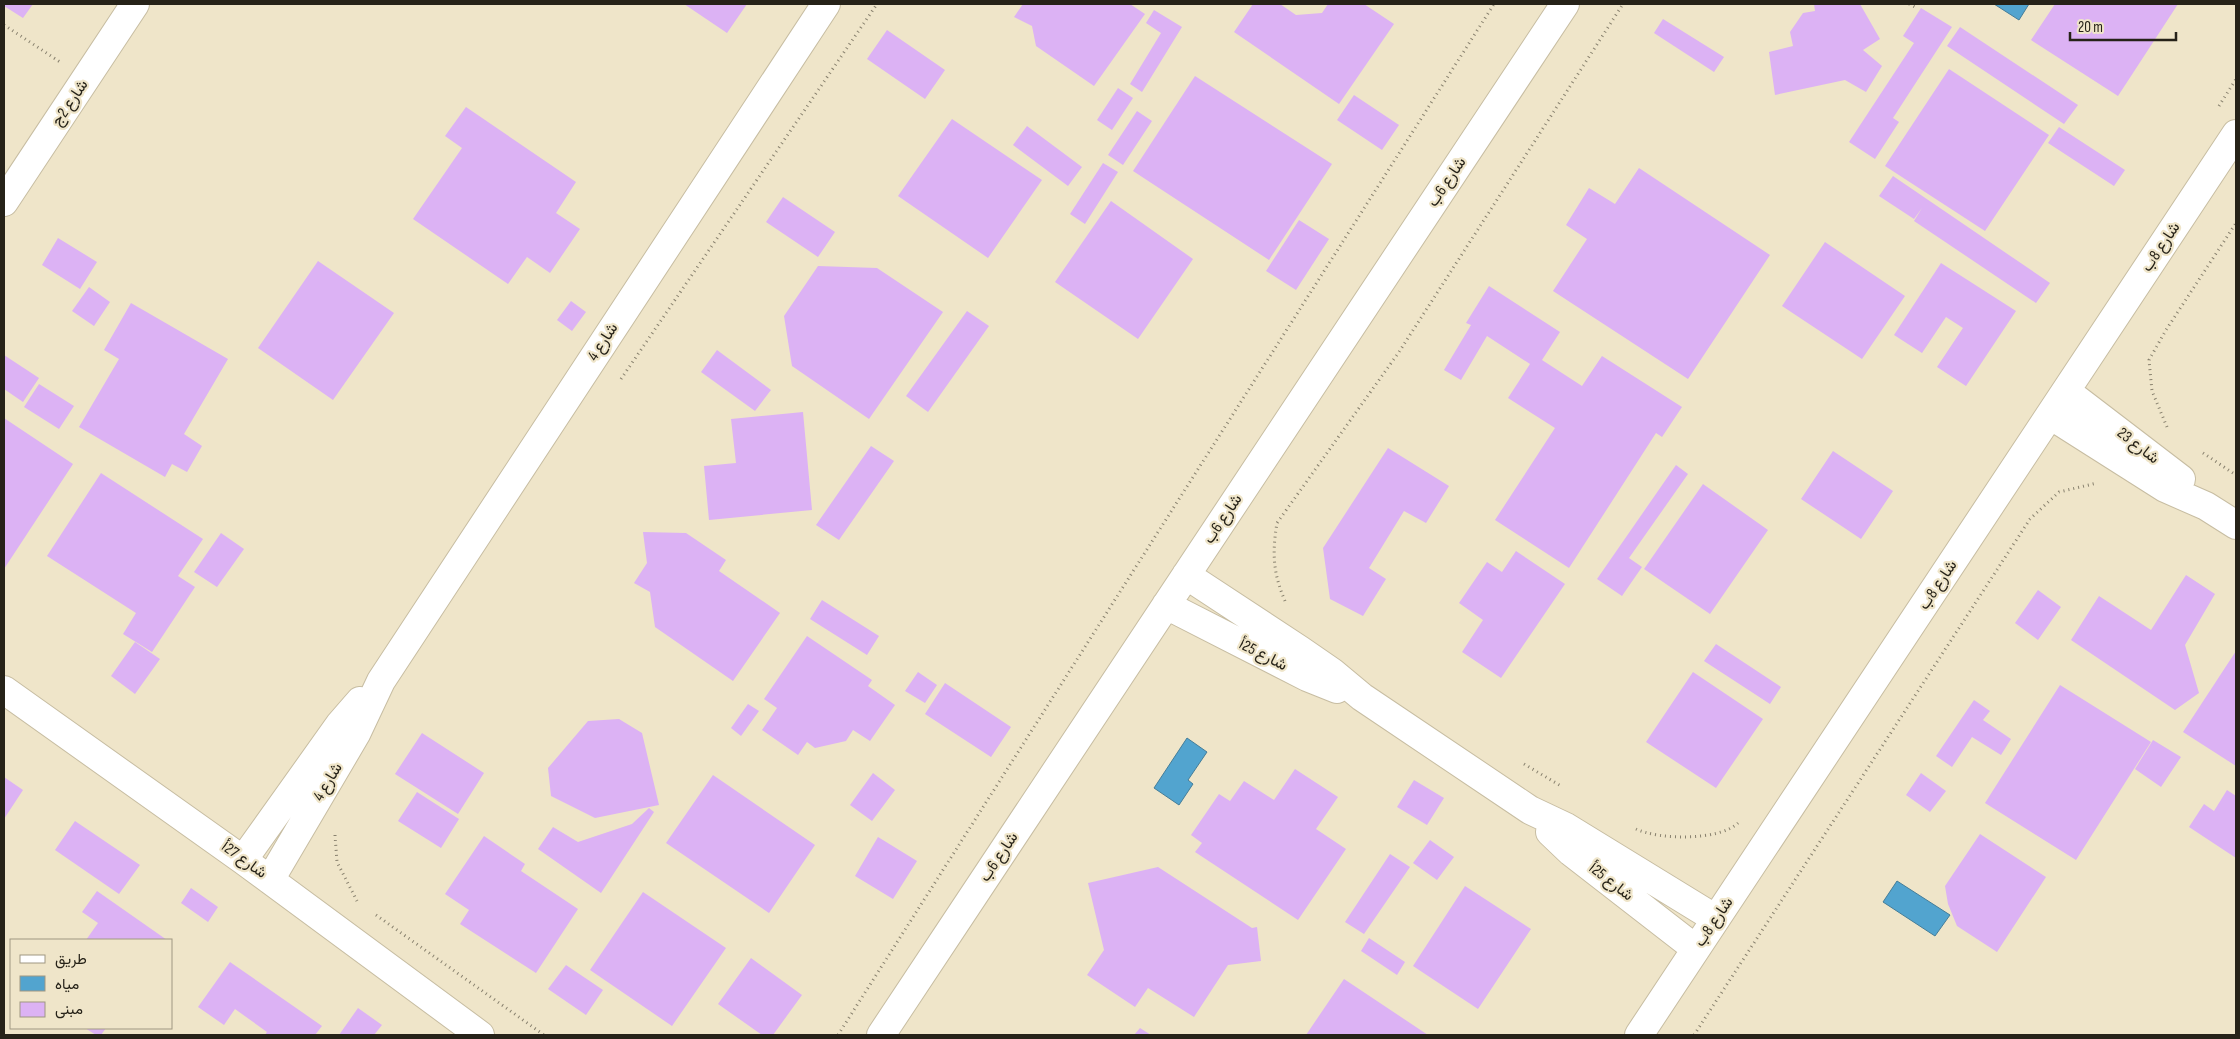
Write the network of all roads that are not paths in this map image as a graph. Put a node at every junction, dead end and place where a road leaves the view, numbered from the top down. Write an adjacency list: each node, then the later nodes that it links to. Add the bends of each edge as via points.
1 (135, 4): 5 (street, شارع 2ج)
2 (826, 4): 12 (street, شارع 4)
3 (1566, 4): 10 (street, شارع 6ب)
4 (2236, 134): 6 (street, شارع 8ب)
5 (4, 202)
6 (2066, 391): 7 (street, شارع 8ب); 8 (street, شارع 23, via 2175,474)
7 (2050, 415): 8 (street, شارع 23, via 2165,488); 18 (street, شارع 8ب)
8 (2206, 506): 9 (street, شارع 23)
9 (2236, 525)
10 (1186, 575): 11 (street, شارع 6ب); 14 (street, شارع 25أ, via 1332,672)
11 (1166, 605): 14 (street, شارع 25أ, via 1307,677); 21 (street, شارع 6ب)
12 (381, 681): 16 (street, شارع 4, via 340,724); 17 (street, شارع 4, via 356,734)
13 (4, 690): 16 (street, شارع 27أ)
14 (1362, 697): 15 (street, شارع 25أ)
15 (1530, 810): 18 (street, شارع 25أ, via 1566,827); 19 (street, شارع 25أ, via 1571,852)
16 (244, 860): 17 (street, شارع 27أ)
17 (270, 880): 20 (street, شارع 27أ)
18 (1716, 919): 19 (street, شارع 8ب)
19 (1696, 949): 22 (street, شارع 8ب)
20 (480, 1035)
21 (881, 1035)
22 (1639, 1035)

